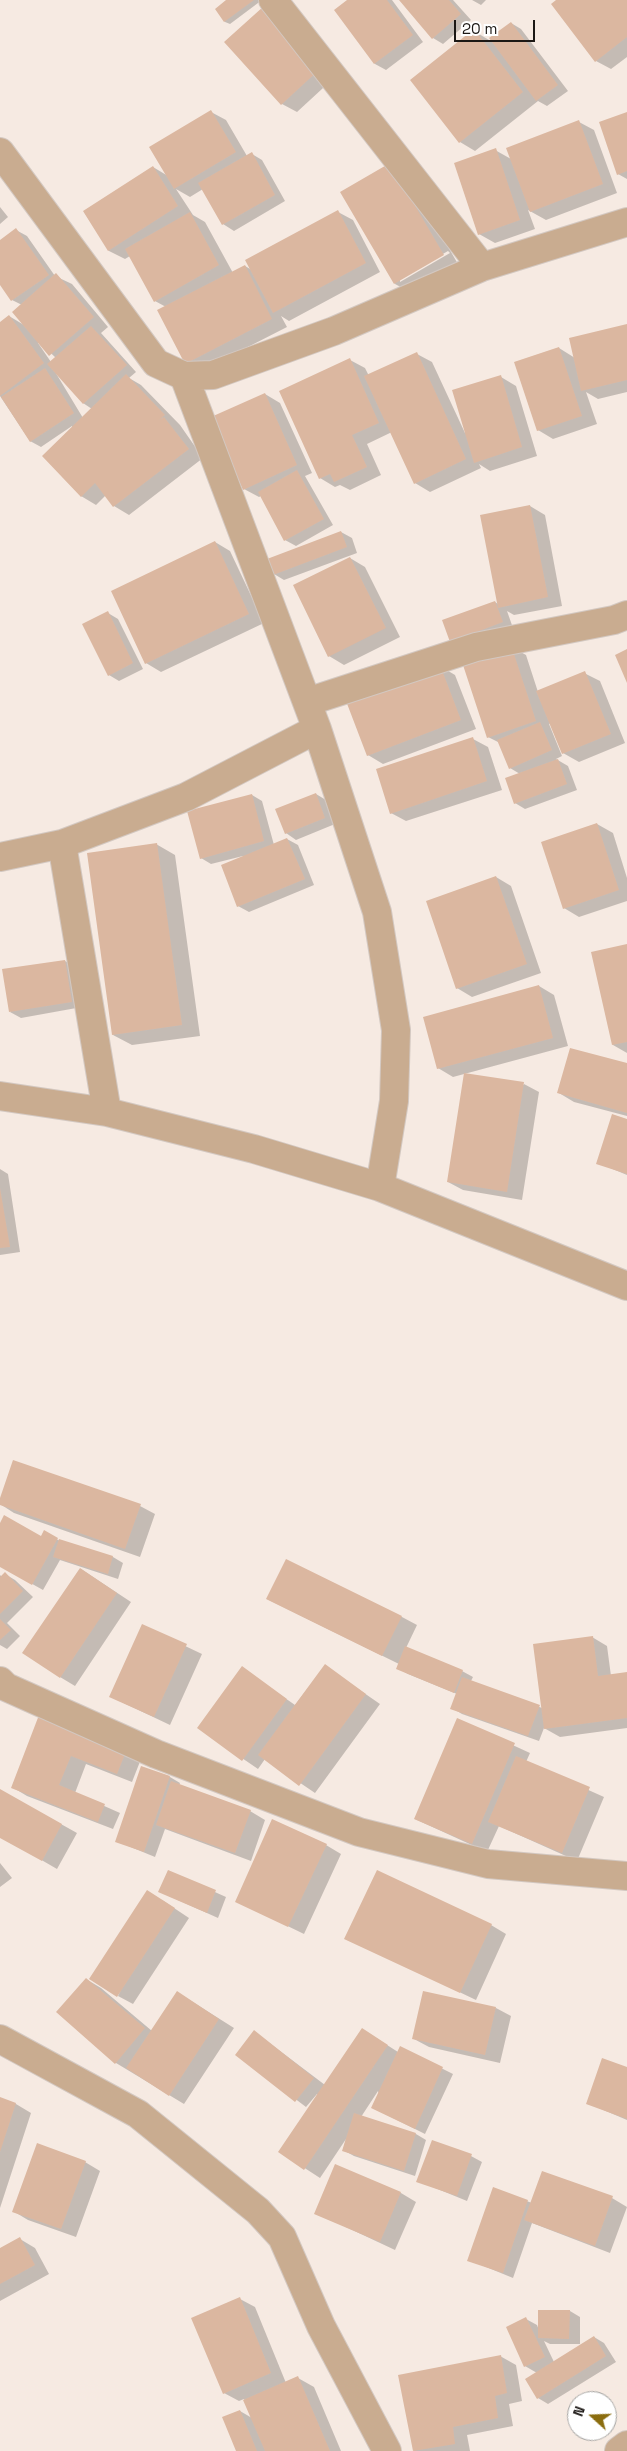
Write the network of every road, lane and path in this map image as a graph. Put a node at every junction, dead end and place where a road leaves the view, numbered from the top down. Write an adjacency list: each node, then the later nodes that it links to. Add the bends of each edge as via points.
1 (274, 0): 4 (street)
2 (0, 152): 5 (street, via 156,364)
3 (627, 222): 4 (street)
4 (482, 267): 5 (street, via 334,331 213,375)
5 (184, 376): 7 (street)
6 (627, 615): 7 (street, via 476,647)
7 (306, 702): 8 (street)
8 (317, 729): 9 (street, via 186,797); 13 (street, via 377,912 396,1030 394,1102)
9 (62, 844): 10 (street); 12 (street)
10 (0, 857)
11 (0, 1096): 12 (street)
12 (107, 1112): 13 (street, via 254,1149)
13 (380, 1186): 14 (street)
14 (627, 1286)
15 (0, 1681): 16 (street, via 156,1754 360,1832 488,1864)
16 (627, 1876)
17 (0, 2039): 19 (street, via 138,2114 264,2218 282,2237 321,2326)
18 (627, 2445): 20 (street)
19 (387, 2451)
20 (619, 2451)

